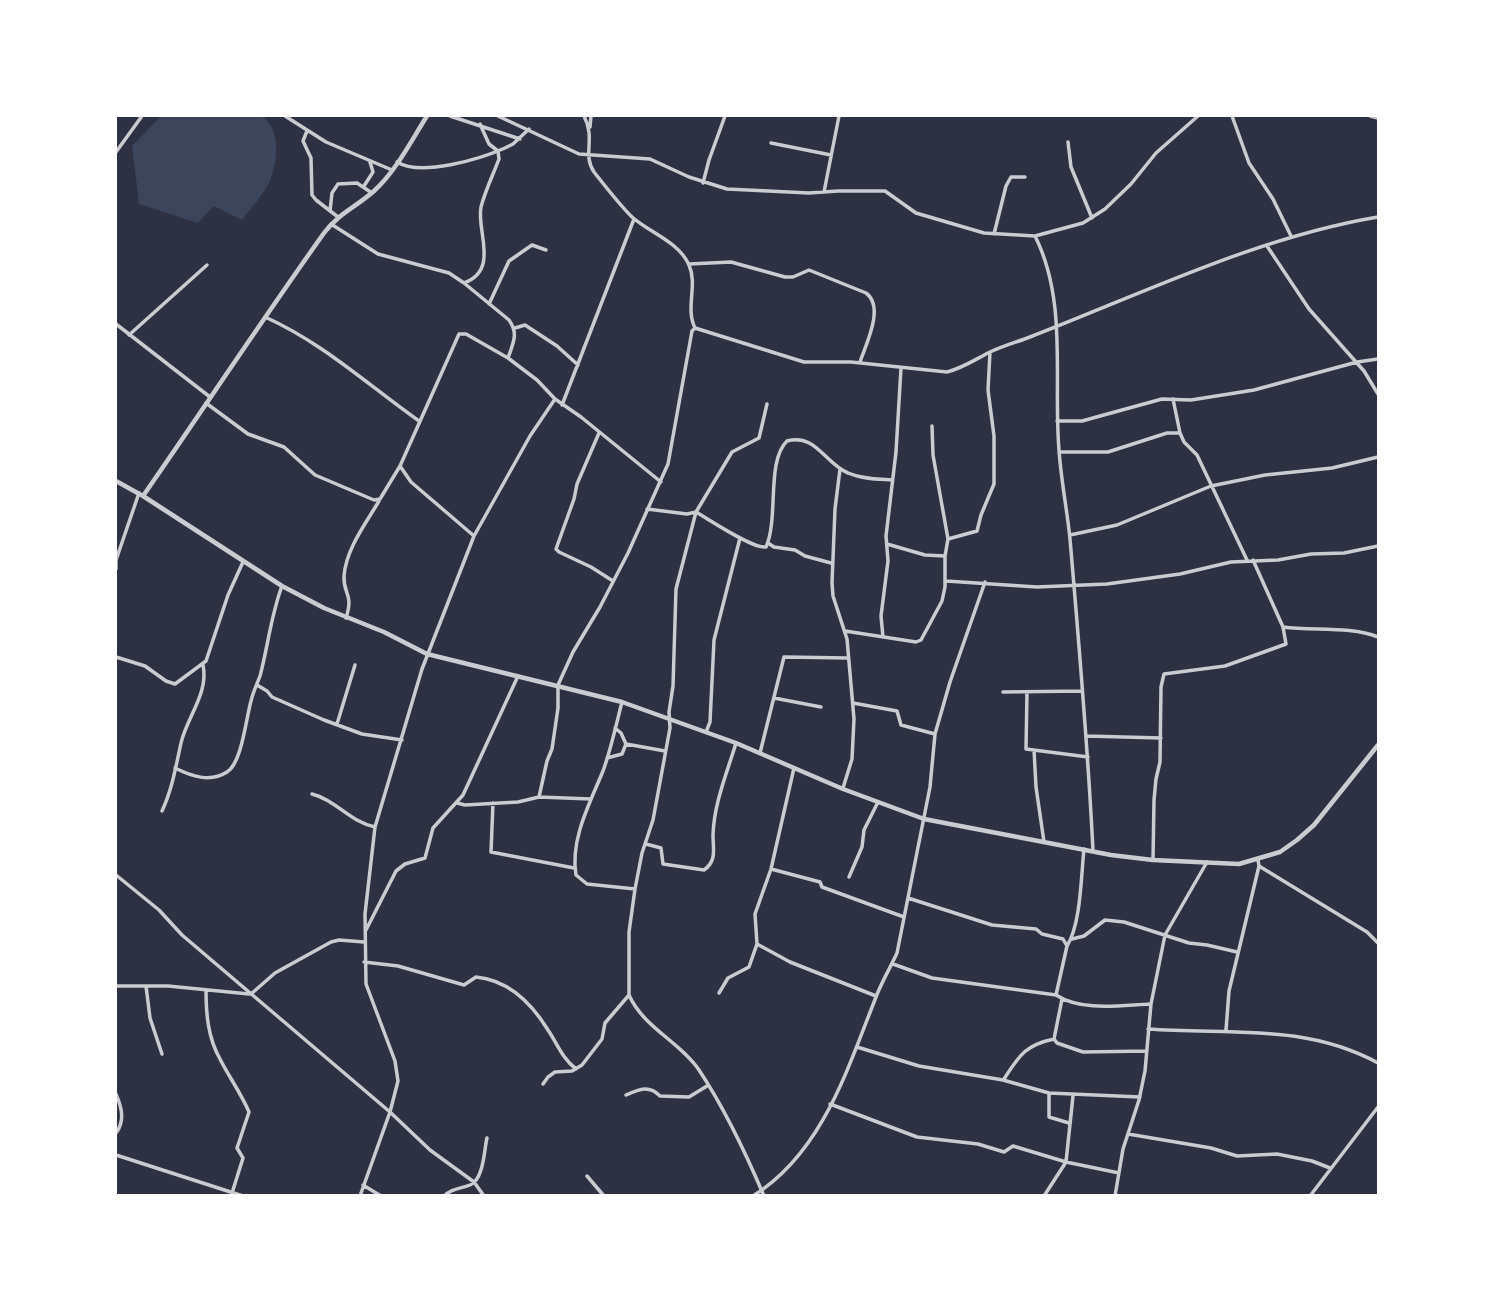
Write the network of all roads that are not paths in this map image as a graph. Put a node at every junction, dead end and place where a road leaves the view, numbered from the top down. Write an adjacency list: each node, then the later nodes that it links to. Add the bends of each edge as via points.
1 (142, 116): 22 (street)
2 (285, 116): 17 (street)
3 (427, 116): 26 (street)
4 (450, 116): 14 (street)
5 (498, 116): 15 (street)
6 (584, 116): 16 (street)
7 (591, 116): 16 (street)
8 (725, 116): 29 (street)
9 (839, 116): 23 (street)
10 (1198, 116): 36 (street, via 1156,153 1116,200)
11 (1232, 116): 41 (street, via 1249,163)
12 (1370, 116): 13 (street)
13 (1378, 118)
14 (480, 124): 18 (street); 21 (street, via 489,144)
15 (529, 129): 18 (street); 24 (street)
16 (590, 130): 24 (street)
17 (307, 131): 25 (street); 33 (street, via 303,141 310,158 312,195)
18 (520, 139): 21 (street)
19 (1068, 142): 36 (street, via 1071,167)
20 (771, 144): 23 (street)
21 (498, 151): 26 (street, via 448,166 412,168); 46 (street, via 481,209 485,253 475,276)
22 (116, 152)
23 (831, 155): 31 (street)
24 (588, 156): 29 (street, via 650,159); 37 (street, via 592,168)
25 (369, 160): 27 (street); 30 (street, via 373,172)
26 (397, 162): 27 (street)
27 (391, 170): 32 (street)
28 (1025, 177): 39 (street, via 1011,177 1006,186)
29 (703, 183): 31 (street, via 737,191)
30 (364, 186): 32 (street); 33 (street, via 338,184)
31 (824, 192): 39 (street, via 885,191 916,213)
32 (372, 193): 34 (street)
33 (330, 211): 34 (street)
34 (338, 216): 38 (street)
35 (1378, 217): 41 (street)
36 (1092, 218): 40 (street)
37 (634, 219): 44 (street, via 672,245); 59 (street)
38 (331, 224): 46 (street, via 379,254 449,272); 48 (street)
39 (994, 234): 40 (street)
40 (1035, 236): 50 (street)
41 (1291, 236): 42 (street)
42 (1267, 246): 50 (street); 57 (street, via 1320,323)
43 (546, 250): 47 (street, via 532,245 509,261)
44 (689, 264): 52 (street, via 690,318); 58 (street, via 731,262 785,277 809,270 866,293 875,305)
45 (207, 265): 53 (street)
46 (464, 282): 47 (street)
47 (489, 304): 51 (street)
48 (265, 317): 62 (street); 68 (street, via 320,346)
49 (116, 324): 53 (street)
50 (1058, 326): 54 (street); 69 (street)
51 (515, 328): 55 (street); 59 (street, via 525,325)
52 (695, 328): 58 (street, via 788,358); 79 (street)
53 (129, 335): 62 (street)
54 (990, 352): 60 (street, via 947,372); 88 (street, via 994,484 977,531)
55 (508, 358): 63 (street); 68 (street, via 459,334)
56 (1378, 359): 57 (street)
57 (1357, 362): 61 (street); 64 (street, via 1254,390)
58 (859, 363): 60 (street)
59 (578, 365): 67 (street)
60 (901, 368): 77 (street)
61 (1378, 394)
62 (210, 397): 65 (street)
63 (555, 399): 67 (street); 85 (street)
64 (1172, 399): 69 (street, via 1082,421); 72 (street)
65 (206, 403): 81 (street); 82 (street, via 248,434 284,447 315,475)
66 (767, 404): 84 (street, via 759,438 732,452)
67 (562, 405): 71 (street)
68 (419, 421): 75 (street)
69 (1057, 421): 73 (street)
70 (932, 426): 88 (street)
71 (600, 433): 79 (street); 98 (street, via 556,549)
72 (1180, 433): 73 (street, via 1108,452); 80 (street, via 1198,455)
73 (1059, 452): 86 (street)
74 (1378, 457): 80 (street)
75 (400, 466): 82 (street); 85 (street, via 411,482)
76 (840, 469): 77 (street); 89 (street, via 814,445 794,440 784,444 777,460); 96 (street)
77 (892, 480): 90 (street)
78 (116, 481): 81 (street)
79 (661, 482): 83 (street)
80 (1211, 486): 86 (street, via 1117,525); 93 (street)
81 (141, 494): 95 (street); 97 (street)
82 (380, 499): 103 (street, via 346,566 345,586 351,602)
83 (648, 509): 84 (street); 98 (street)
84 (695, 512): 87 (street); 123 (street, via 676,589)
85 (474, 536): 108 (street)
86 (1069, 536): 102 (street)
87 (740, 538): 89 (street, via 762,548); 126 (street, via 713,640)
88 (948, 539): 92 (street)
89 (768, 543): 96 (street)
90 (887, 544): 92 (street); 107 (street)
91 (1378, 546): 94 (street)
92 (945, 556): 99 (street)
93 (1247, 560): 94 (street); 102 (street, via 1180,574)
94 (1253, 560): 104 (street)
95 (243, 562): 101 (street); 111 (street)
96 (831, 563): 105 (street, via 833,596)
97 (116, 569)
98 (614, 581): 115 (street)
99 (946, 581): 100 (street); 107 (street, via 937,613 919,641)
100 (985, 582): 102 (street); 127 (street)
101 (282, 586): 103 (street); 114 (street)
102 (1074, 586): 116 (street)
103 (346, 618): 108 (street)
104 (1283, 627): 106 (street); 129 (street, via 1286,639 1282,647 1225,666 1164,674)
105 (845, 631): 107 (street); 110 (street)
106 (1378, 637)
107 (883, 638)
108 (427, 653): 113 (street); 130 (street)
109 (116, 657): 111 (street, via 175,684)
110 (848, 658): 119 (street, via 784,657); 121 (street)
111 (203, 665): 139 (street, via 202,689)
112 (355, 665): 124 (street)
113 (518, 676): 115 (street); 146 (street)
114 (257, 685): 124 (street, via 272,697); 139 (street, via 230,769 202,778)
115 (558, 685): 120 (street); 143 (street, via 552,749)
116 (1082, 691): 118 (street); 128 (street)
117 (1003, 692): 118 (street)
118 (1027, 692): 134 (street, via 1026,749)
119 (774, 698): 122 (street); 136 (street)
120 (622, 702): 123 (street); 125 (street)
121 (853, 703): 127 (street, via 897,711 901,725); 141 (street, via 853,749)
122 (821, 707)
123 (670, 719): 126 (street); 135 (street)
124 (337, 724): 130 (street, via 362,734)
125 (615, 728): 132 (street); 138 (street)
126 (706, 732): 131 (street)
127 (935, 734): 149 (street)
128 (1086, 737): 129 (street); 137 (street)
129 (1161, 738): 155 (street)
130 (402, 740): 150 (street)
131 (736, 743): 136 (street); 152 (street, via 716,810 711,865 704,870 663,864 660,848)
132 (626, 744): 135 (street); 138 (street, via 622,754)
133 (1378, 745): 157 (street, via 1314,825)
134 (1034, 750): 137 (street); 151 (street)
135 (665, 751): 152 (street)
136 (760, 753): 140 (street)
137 (1088, 757): 154 (street)
138 (607, 758): 144 (street)
139 (175, 768): 148 (street)
140 (794, 768): 141 (street); 159 (street)
141 (843, 789): 145 (street)
142 (312, 794): 150 (street, via 327,799 359,823)
143 (539, 797): 144 (street); 147 (street)
144 (591, 799): 158 (street, via 577,838)
145 (878, 802): 149 (street); 161 (street)
146 (457, 803): 147 (street); 166 (street, via 433,828 425,858 396,871)
147 (493, 803): 158 (street, via 491,852)
148 (162, 811)
149 (924, 819): 151 (street); 163 (street)
150 (375, 827): 166 (street)
151 (1044, 842): 153 (street)
152 (646, 844): 162 (street)
153 (1084, 849): 154 (street); 167 (street)
154 (1093, 851): 155 (street)
155 (1153, 860): 156 (street)
156 (1207, 862): 157 (street); 165 (street)
157 (1259, 863): 169 (street); 172 (street)
158 (574, 868): 162 (street, via 587,884)
159 (771, 869): 164 (street, via 820,882 822,887); 170 (street, via 755,914)
160 (116, 875): 179 (street)
161 (849, 877)
162 (635, 889): 180 (street, via 629,932)
163 (908, 898): 164 (street); 171 (street, via 992,925 1035,929 1063,939)
164 (904, 917): 174 (street)
165 (1165, 935): 167 (street, via 1105,920); 172 (street); 184 (street)
166 (364, 936): 168 (street)
167 (1072, 939): 171 (street)
168 (364, 942): 173 (street); 179 (street, via 331,942 275,973)
169 (1378, 943)
170 (757, 944): 178 (street, via 749,967 729,978); 182 (street)
171 (1067, 946): 181 (street)
172 (1237, 952): 186 (street)
173 (364, 962): 192 (street, via 398,966 464,985 476,977 500,982 539,1016 561,1056); 203 (street, via 369,996 398,1072)
174 (892, 964): 181 (street, via 932,978); 182 (street)
175 (116, 986): 176 (street)
176 (146, 986): 177 (street); 190 (street)
177 (206, 990): 179 (street); 215 (street, via 212,1040 249,1112 237,1147 243,1158)
178 (719, 993)
179 (251, 994): 203 (street)
180 (629, 995): 192 (street, via 606,1023 602,1039); 195 (street, via 663,1037 698,1069)
181 (1056, 995): 183 (street)
182 (876, 996): 188 (street)
183 (1062, 999): 184 (street, via 1089,1005); 187 (street)
184 (1151, 1004): 185 (street)
185 (1148, 1029): 186 (street); 189 (street)
186 (1226, 1030): 191 (street, via 1328,1042)
187 (1054, 1039): 189 (street, via 1056,1044 1083,1052); 193 (street, via 1036,1043 1020,1054)
188 (857, 1047): 193 (street, via 919,1066); 201 (street)
189 (1147, 1051): 200 (street)
190 (162, 1054)
191 (1378, 1063)
192 (576, 1069): 194 (street, via 555,1072)
193 (1003, 1080): 196 (street)
194 (543, 1084)
195 (707, 1086): 198 (street, via 689,1097 660,1097 646,1088); 216 (street)
196 (1049, 1093): 199 (street); 204 (street, via 1049,1117)
197 (116, 1094): 205 (street, via 122,1122)
198 (626, 1095)
199 (1073, 1096): 200 (street); 204 (street)
200 (1140, 1097): 206 (street)
201 (830, 1104): 209 (street, via 917,1136 1004,1152 1013,1146); 216 (street, via 804,1149)
202 (1378, 1107): 210 (street)
203 (390, 1112): 213 (street, via 430,1150); 214 (street)
204 (1069, 1123): 209 (street)
205 (116, 1133)
206 (1128, 1134): 210 (street, via 1237,1156 1277,1154); 211 (street)
207 (487, 1138): 213 (street)
208 (116, 1155): 215 (street)
209 (1066, 1162): 211 (street); 224 (street)
210 (1330, 1168): 226 (street)
211 (1119, 1172): 225 (street)
212 (587, 1176): 222 (street)
213 (474, 1182): 220 (street); 221 (street)
214 (363, 1185): 218 (street); 219 (street)
215 (233, 1190): 217 (street)
216 (763, 1193): 223 (street)
217 (243, 1195)
218 (360, 1195)
219 (381, 1195)
220 (444, 1195)
221 (485, 1195)
222 (604, 1195)
223 (753, 1195)
224 (1044, 1195)
225 (1115, 1195)
226 (1310, 1195)

